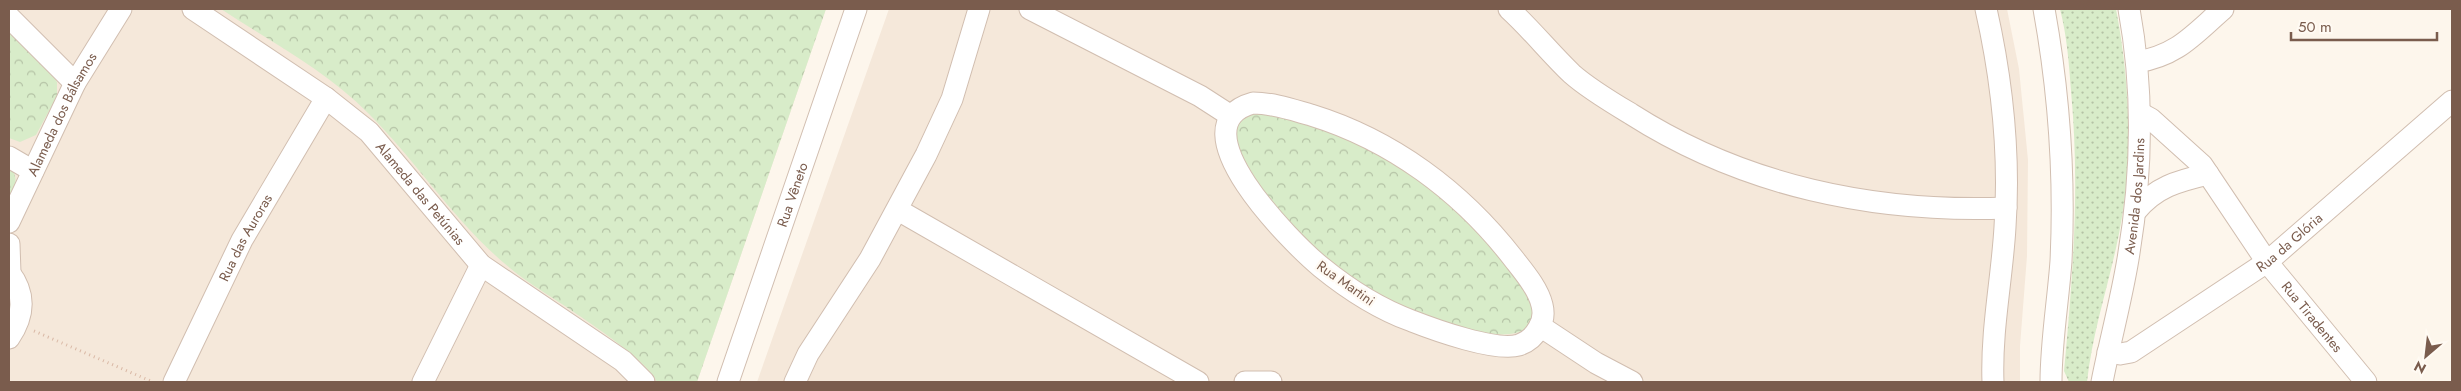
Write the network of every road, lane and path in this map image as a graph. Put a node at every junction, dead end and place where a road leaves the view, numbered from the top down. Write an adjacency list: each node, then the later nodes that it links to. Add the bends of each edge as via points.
1 (121, 9): 13 (street, Alameda dos Bálsamos)
2 (193, 9): 14 (street, Alameda das Petúnias)
3 (856, 9): 36 (street, Rua Vêneto)
4 (980, 9): 22 (street, via 952,99)
5 (1030, 9): 17 (street, via 1200,96)
6 (1509, 9): 21 (street, via 1572,74 1608,100 1683,144 1723,162 1763,177 1844,198 1926,208)
7 (1986, 9): 21 (street, via 1998,65 2002,104)
8 (2044, 9): 43 (street, via 2062,166 2061,263)
9 (2129, 9): 12 (street, Avenida dos Jardins)
10 (2224, 9): 12 (street, via 2177,50)
11 (9, 17): 13 (street)
12 (2137, 62): 16 (street, Avenida dos Jardins)
13 (75, 83): 19 (street, Alameda dos Bálsamos)
14 (326, 98): 27 (street, Alameda das Petúnias, via 368,132); 33 (street, Rua das Auroras, via 242,240)
15 (2452, 101): 26 (street, Rua da Glória)
16 (2140, 113): 20 (street, Rua Tiradentes, via 2166,132); 23 (street, Avenida dos Jardins)
17 (1231, 116): 29 (street, via 1253,103 1292,110 1350,129 1410,161 1454,194 1500,241 1542,303); 29 (street, Rua Martini, via 1226,124 1226,143 1243,178 1260,203 1300,248 1346,286 1405,318 1468,339 1518,345 1534,336)
18 (9, 157): 19 (street)
19 (33, 171): 24 (street, Alameda dos Bálsamos)
20 (2208, 174): 23 (street, via 2159,189); 26 (street, Rua Tiradentes)
21 (2006, 208): 42 (street)
22 (898, 210): 37 (street, via 808,354); 38 (street)
23 (2134, 212): 31 (street, Avenida dos Jardins, via 2128,259)
24 (9, 222)
25 (9, 244): 28 (street)
26 (2267, 262): 31 (street, Rua da Glória, via 2131,352); 45 (street, Rua Tiradentes)
27 (481, 265): 34 (street); 35 (street, Alameda das Petúnias, via 623,361)
28 (9, 272): 30 (street, via 21,298 21,311)
29 (1540, 326): 41 (street)
30 (13, 331): 32 (path)
31 (2108, 352): 44 (street, Avenida dos Jardins)
32 (153, 382)
33 (174, 382)
34 (423, 382)
35 (644, 382)
36 (728, 382)
37 (795, 382)
38 (1198, 382)
39 (1245, 382): 40 (street)
40 (1271, 382)
41 (1632, 382)
42 (1993, 382)
43 (2051, 382)
44 (2102, 382)
45 (2366, 382)

